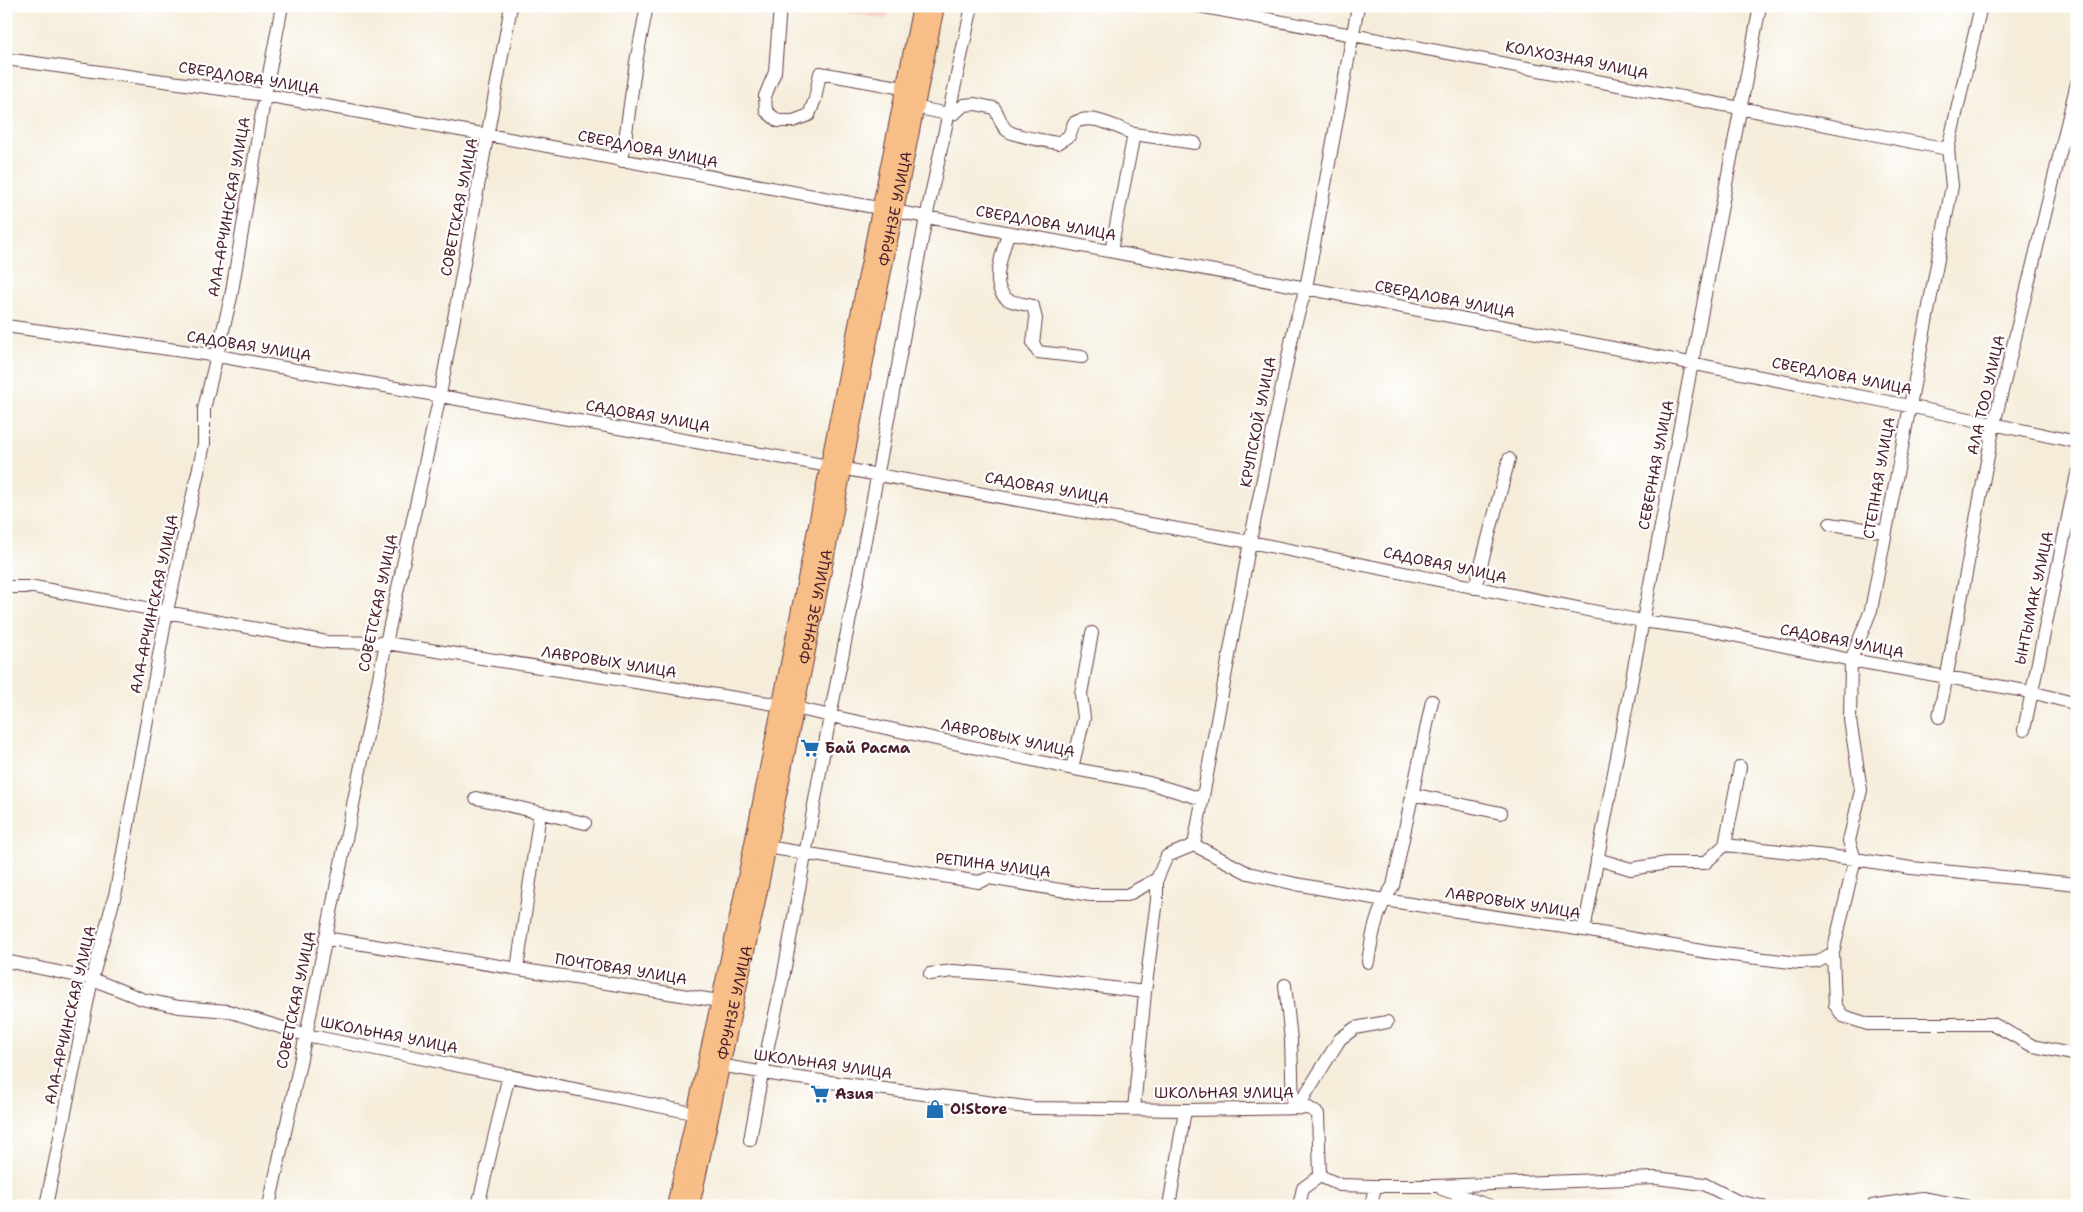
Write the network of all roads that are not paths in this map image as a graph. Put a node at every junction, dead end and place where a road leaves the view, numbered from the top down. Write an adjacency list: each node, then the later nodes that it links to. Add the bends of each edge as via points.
1 (282, 6): 16 (street, АЛА-АРЧИНСКАЯ УЛИЦА)
2 (510, 6): 21 (street, СОВЕТСКАЯ УЛИЦА)
3 (647, 6): 24 (street)
4 (780, 6): 15 (street, via 776,72 765,96 766,110 778,121 792,121 809,115 820,73)
5 (921, 6): 15 (main road, ФРУНЗЕ УЛИЦА)
6 (936, 6): 17 (main road, ФРУНЗЕ УЛИЦА)
7 (972, 6): 19 (street)
8 (1199, 6): 12 (street, КОЛХОЗНАЯ УЛИЦА)
9 (1358, 6): 12 (street, КРУПСКОЙ УЛИЦА)
10 (1760, 6): 18 (street, СЕВЕРНАЯ УЛИЦА)
11 (1981, 6): 23 (street, СТЕПНАЯ УЛИЦА)
12 (1352, 34): 18 (street, КОЛХОЗНАЯ УЛИЦА); 29 (street, КРУПСКОЙ УЛИЦА)
13 (6, 59): 16 (street, СВЕРДЛОВА УЛИЦА)
14 (2077, 83): 36 (street, АЛА ТОО УЛИЦА)
15 (903, 88): 17 (main road, ФРУНЗЕ УЛИЦА)
16 (265, 95): 21 (street, СВЕРДЛОВА УЛИЦА); 31 (street, АЛА-АРЧИНСКАЯ УЛИЦА)
17 (907, 106): 19 (street); 25 (main road, ФРУНЗЕ УЛИЦА)
18 (1740, 108): 23 (street, КОЛХОЗНАЯ УЛИЦА); 33 (street, СЕВЕРНАЯ УЛИЦА)
19 (948, 114): 20 (street, via 964,105 994,108 1008,131 1058,143 1069,136 1074,123 1086,118); 26 (street)
20 (1134, 134): 22 (street); 28 (street)
21 (488, 136): 24 (street, СВЕРДЛОВА УЛИЦА); 34 (street, СОВЕТСКАЯ УЛИЦА)
22 (1195, 143)
23 (1948, 149): 35 (street, СТЕПНАЯ УЛИЦА, via 1952,186)
24 (622, 161): 25 (street, СВЕРДЛОВА УЛИЦА)
25 (886, 211): 26 (street, СВЕРДЛОВА УЛИЦА); 39 (main road, ФРУНЗЕ УЛИЦА)
26 (926, 218): 27 (street, СВЕРДЛОВА УЛИЦА); 40 (street)
27 (1008, 233): 28 (street, СВЕРДЛОВА УЛИЦА); 32 (street, via 998,277 999,291 1008,299 1033,306 1036,318 1033,343 1038,352)
28 (1112, 251): 29 (street, СВЕРДЛОВА УЛИЦА)
29 (1306, 288): 33 (street, СВЕРДЛОВА УЛИЦА); 44 (street, КРУПСКОЙ УЛИЦА, via 1294,328)
30 (6, 326): 31 (street, САДОВАЯ УЛИЦА)
31 (218, 356): 34 (street, САДОВАЯ УЛИЦА); 47 (street, АЛА-АРЧИНСКАЯ УЛИЦА, via 204,409 204,444)
32 (1082, 357)
33 (1692, 363): 35 (street, СВЕРДЛОВА УЛИЦА); 48 (street, СЕВЕРНАЯ УЛИЦА)
34 (440, 395): 39 (street, САДОВАЯ УЛИЦА); 50 (street, СОВЕТСКАЯ УЛИЦА)
35 (1909, 406): 36 (street, СВЕРДЛОВА УЛИЦА); 43 (street, СТЕПНАЯ УЛИЦА)
36 (1994, 424): 37 (street, СВЕРДЛОВА УЛИЦА); 52 (street, АЛА ТОО УЛИЦА)
37 (2077, 442)
38 (1509, 459): 46 (street)
39 (836, 466): 40 (street, САДОВАЯ УЛИЦА); 56 (main road, ФРУНЗЕ УЛИЦА)
40 (877, 474): 44 (street, САДОВАЯ УЛИЦА); 57 (street)
41 (2077, 474): 53 (street, ЫНТЫМАК УЛИЦА)
42 (1830, 524): 43 (street)
43 (1886, 532): 51 (street, СТЕПНАЯ УЛИЦА, via 1872,610)
44 (1250, 542): 46 (street, САДОВАЯ УЛИЦА); 64 (street, КРУПСКОЙ УЛИЦА)
45 (6, 587): 47 (street, ЛАВРОВЫХ УЛИЦА, via 34,587)
46 (1475, 588): 48 (street, САДОВАЯ УЛИЦА)
47 (167, 611): 50 (street, ЛАВРОВЫХ УЛИЦА, via 327,642); 84 (street, АЛА-АРЧИНСКАЯ УЛИЦА, via 116,891)
48 (1642, 621): 51 (street, САДОВАЯ УЛИЦА, via 1709,630); 72 (street, СЕВЕРНАЯ УЛИЦА)
49 (1092, 633): 61 (street, via 1081,694 1084,718)
50 (386, 643): 56 (street, ЛАВРОВЫХ УЛИЦА); 78 (street, СОВЕТСКАЯ УЛИЦА)
51 (1851, 660): 52 (street, САДОВАЯ УЛИЦА); 73 (street, СТЕПНАЯ УЛИЦА, via 1850,720 1861,790 1850,841)
52 (1945, 677): 53 (street, САДОВАЯ УЛИЦА); 58 (street, АЛА ТОО УЛИЦА)
53 (2031, 692): 55 (street, САДОВАЯ УЛИЦА); 59 (street, ЫНТЫМАК УЛИЦА)
54 (1432, 700): 62 (street)
55 (2077, 704)
56 (788, 707): 57 (street, ЛАВРОВЫХ УЛИЦА); 70 (main road, ФРУНЗЕ УЛИЦА); 87 (main road, ФРУНЗЕ УЛИЦА)
57 (830, 716): 61 (street, ЛАВРОВЫХ УЛИЦА); 71 (street)
58 (1939, 716)
59 (2024, 730)
60 (1740, 767): 69 (street)
61 (1072, 768): 64 (street, ЛАВРОВЫХ УЛИЦА, via 1149,783)
62 (1412, 794): 65 (street); 76 (street, via 1393,886)
63 (476, 798): 66 (street)
64 (1202, 799): 68 (street, КРУПСКОЙ УЛИЦА)
65 (1501, 812)
66 (540, 813): 67 (street); 82 (street)
67 (586, 823)
68 (1194, 844): 74 (street, via 1167,856); 76 (street, ЛАВРОВЫХ УЛИЦА, via 1248,873)
69 (1725, 845): 72 (street, via 1705,863 1667,863 1631,869); 73 (street)
70 (767, 848): 71 (street, РЕПИНА УЛИЦА); 92 (main road, ФРУНЗЕ УЛИЦА)
71 (806, 854): 74 (street, РЕПИНА УЛИЦА, via 979,882 989,878 1090,895 1127,895); 93 (street)
72 (1597, 859): 77 (street, СЕВЕРНАЯ УЛИЦА)
73 (1855, 859): 75 (street, via 1911,868); 79 (street, СТЕПНАЯ УЛИЦА)
74 (1157, 879): 86 (street)
75 (2077, 884)
76 (1384, 900): 77 (street, ЛАВРОВЫХ УЛИЦА); 81 (street, via 1374,928)
77 (1584, 930): 79 (street, ЛАВРОВЫХ УЛИЦА, via 1707,952 1799,963 1816,962)
78 (325, 938): 82 (street, ПОЧТОВАЯ УЛИЦА); 89 (street, СОВЕТСКАЯ УЛИЦА)
79 (1833, 953): 90 (street, СТЕПНАЯ УЛИЦА, via 1834,1005 1843,1016 1868,1024 1993,1024 2033,1046)
80 (6, 961): 84 (street, ШКОЛЬНАЯ УЛИЦА)
81 (1368, 962)
82 (517, 969): 87 (street, ПОЧТОВАЯ УЛИЦА)
83 (930, 974): 86 (street, via 953,971 1008,975)
84 (92, 978): 89 (street, ШКОЛЬНАЯ УЛИЦА, via 142,999 228,1012); 104 (street, АЛА-АРЧИНСКАЯ УЛИЦА)
85 (1285, 985): 95 (street)
86 (1145, 992): 96 (street)
87 (719, 1001): 91 (main road, ФРУНЗЕ УЛИЦА)
88 (1387, 1022): 95 (street, via 1355,1028 1340,1039)
89 (306, 1035): 94 (street, ШКОЛЬНАЯ УЛИЦА); 105 (street, СОВЕТСКАЯ УЛИЦА)
90 (2077, 1053)
91 (705, 1062): 92 (street, ШКОЛЬНАЯ УЛИЦА); 98 (main road, ФРУНЗЕ УЛИЦА)
92 (721, 1066): 93 (street, ШКОЛЬНАЯ УЛИЦА); 98 (main road, ФРУНЗЕ УЛИЦА)
93 (762, 1073): 96 (street, ШКОЛЬНАЯ УЛИЦА, via 1032,1108); 99 (street)
94 (509, 1075): 98 (street, ШКОЛЬНАЯ УЛИЦА); 106 (street)
95 (1295, 1108): 97 (street, ШКОЛЬНАЯ УЛИЦА); 100 (street, ШКОЛЬНАЯ УЛИЦА, via 1309,1108 1318,1114)
96 (1134, 1109): 97 (street, ШКОЛЬНАЯ УЛИЦА)
97 (1185, 1110): 109 (street)
98 (702, 1115): 107 (main road, ФРУНЗЕ УЛИЦА); 108 (main road, ФРУНЗЕ УЛИЦА)
99 (750, 1140)
100 (1320, 1176): 101 (street, via 1340,1185); 110 (street, via 1303,1188)
101 (1375, 1186): 102 (street); 111 (street)
102 (1435, 1186): 103 (street, via 1656,1178 1704,1184); 112 (street)
103 (1736, 1203): 113 (street)
104 (46, 1206)
105 (269, 1206)
106 (478, 1206)
107 (676, 1206)
108 (690, 1206)
109 (1169, 1206)
110 (1299, 1206)
111 (1371, 1206)
112 (1490, 1206)
113 (1761, 1206)
114 (1872, 1206): 115 (street, via 1922,1198)
115 (1966, 1206)

